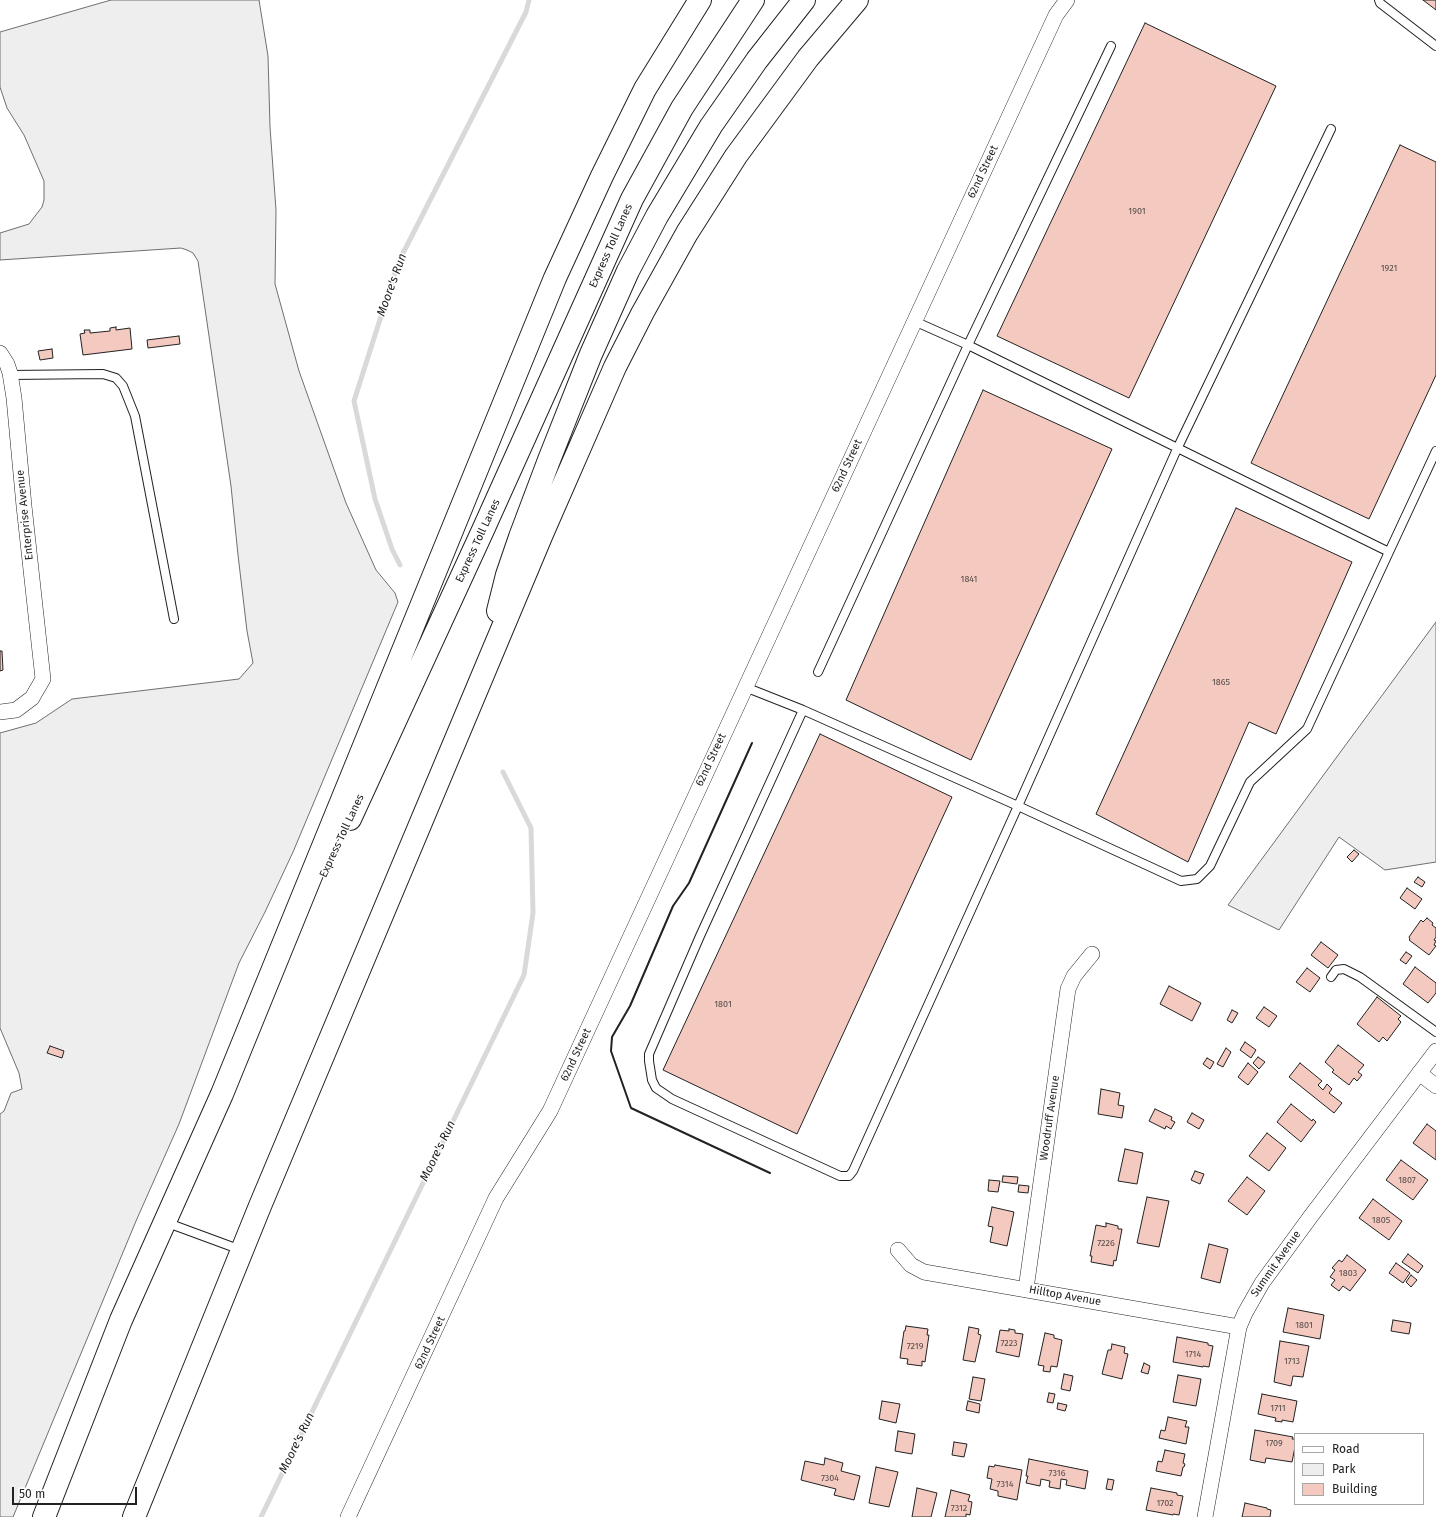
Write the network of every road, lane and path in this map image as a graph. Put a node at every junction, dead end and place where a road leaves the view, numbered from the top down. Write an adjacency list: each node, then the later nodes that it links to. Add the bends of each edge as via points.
1 (700, 0): 30 (highway, via 645,89 555,278)
2 (753, 0): 30 (highway, Express Toll Lanes, via 682,108 632,199 486,523)
3 (804, 0): 19 (highway, via 738,85 711,126 660,210 628,271 583,374 520,537 507,575)
4 (858, 0): 19 (highway, via 808,58 736,156 687,233 643,312 615,367 576,455)
5 (1067, 0): 10 (street, 62nd Street, via 1056,15)
6 (1378, 0): 8 (lane)
7 (1110, 46): 11 (lane)
8 (1436, 46)
9 (1331, 129): 14 (lane)
10 (914, 321): 11 (lane); 20 (street, 62nd Street)
11 (968, 345): 14 (lane); 18 (lane)
12 (0, 353): 13 (street, Enterprise Avenue)
13 (10, 375): 17 (lane, via 103,374 116,378 123,386 135,416); 22 (street, Enterprise Avenue, via 44,679 32,698 16,710)
14 (1176, 449): 16 (lane); 23 (lane)
15 (1436, 451): 16 (lane)
16 (1389, 552): 23 (lane, via 1306,729 1250,782 1210,866 1197,879 1181,881)
17 (174, 620)
18 (818, 672)
19 (483, 674): 32 (highway)
20 (745, 687): 21 (lane); 38 (street, 62nd Street, via 550,1111 496,1198)
21 (803, 710): 23 (lane); 23 (lane, via 700,936 649,1054 649,1061 656,1088 672,1100 840,1176 849,1176 853,1171)
22 (0, 712)
23 (1018, 806)
24 (1092, 954): 34 (street, Woodruff Avenue, via 1074,976 1068,989)
25 (1331, 977): 26 (lane, via 1336,970 1344,969 1360,977)
26 (1436, 1032)
27 (1436, 1051): 28 (street, Summit Avenue)
28 (1419, 1073): 29 (street); 35 (street, Summit Avenue, via 1262,1283)
29 (1436, 1086)
30 (222, 1094): 31 (highway)
31 (165, 1222): 32 (lane); 36 (highway, via 121,1320)
32 (242, 1250): 37 (highway)
33 (898, 1250): 34 (street, Hilltop Avenue, via 911,1265 924,1272)
34 (1026, 1289): 35 (street, Hilltop Avenue)
35 (1239, 1327): 39 (street, Summit Avenue)
36 (44, 1517)
37 (134, 1517)
38 (348, 1517)
39 (1205, 1517)

